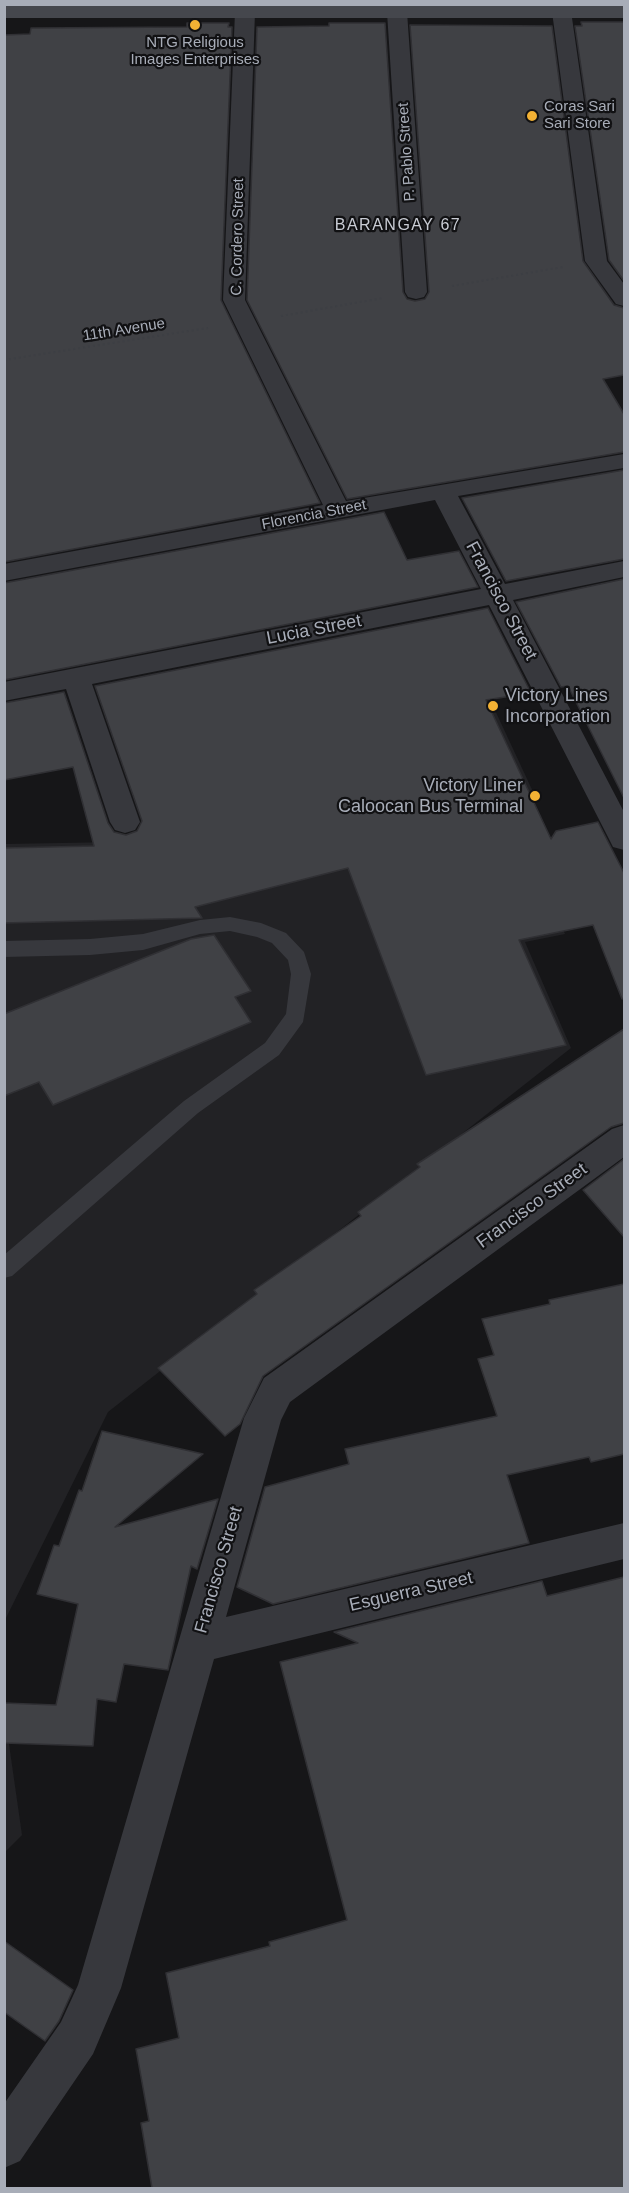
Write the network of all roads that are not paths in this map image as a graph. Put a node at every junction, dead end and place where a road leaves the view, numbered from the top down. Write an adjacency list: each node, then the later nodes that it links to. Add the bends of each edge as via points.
1 (560, 8): 4 (main road); 5 (main road); 7 (street, via 596,261)
2 (4, 12): 3 (main road)
3 (245, 12): 4 (main road); 10 (street, C. Cordero Street, via 234,300)
4 (397, 12): 6 (street, P. Pablo Street)
5 (624, 12)
6 (416, 292)
7 (624, 299)
8 (624, 461): 9 (street, Florencia Street)
9 (443, 491): 10 (street, Florencia Street); 13 (street, Francisco Street)
10 (338, 511): 12 (street, Florencia Street)
11 (624, 569): 13 (street, Lucia Street)
12 (4, 573)
13 (497, 594): 14 (street, Lucia Street); 17 (street, Francisco Street)
14 (76, 678): 15 (street, Lucia Street); 16 (street)
15 (4, 692)
16 (125, 822)
17 (624, 839)
18 (4, 949): 20 (lane, via 143,942 200,927 230,924 279,938 297,957 301,974 296,1016 272,1049 191,1107)
19 (624, 1139): 22 (street, Francisco Street, via 277,1390 263,1418)
20 (4, 1269)
21 (624, 1541): 22 (street, Esguerra Street)
22 (198, 1643): 23 (street, Francisco Street, via 99,1988 77,2038)
23 (4, 2145)

